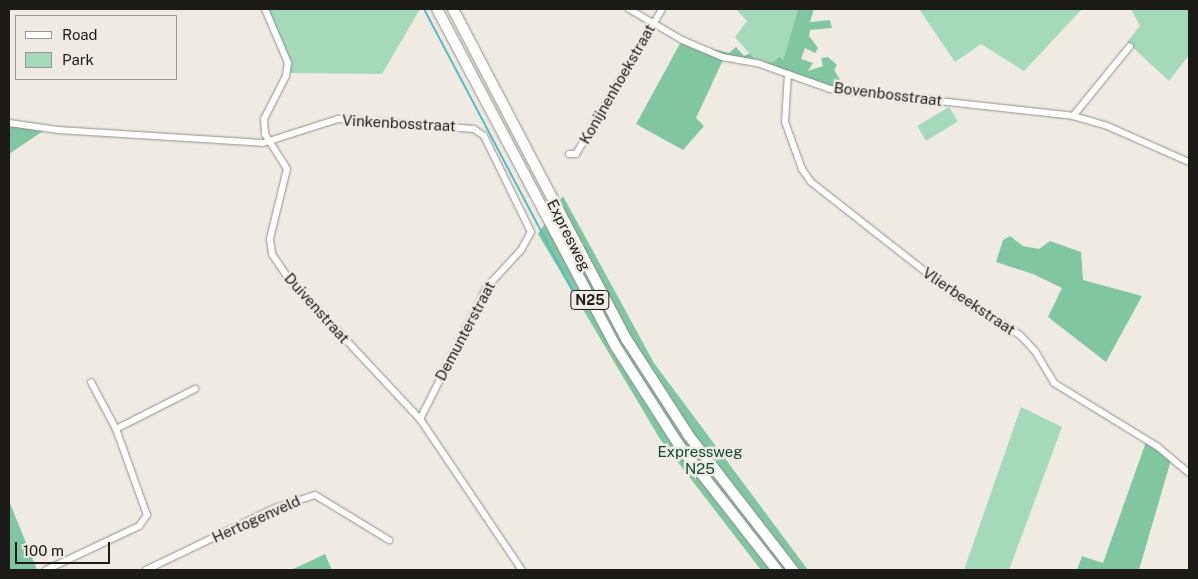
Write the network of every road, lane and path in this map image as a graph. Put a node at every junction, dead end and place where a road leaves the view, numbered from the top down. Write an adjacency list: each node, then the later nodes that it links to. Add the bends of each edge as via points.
1 (265, 9): 11 (street, Duivenstraat, via 288,63 288,73 264,119)
2 (437, 9): 24 (highway, Expresweg / N25, via 616,347 680,445)
3 (453, 9): 25 (highway, Expresweg / N25, via 627,340 689,436)
4 (628, 9): 6 (street, Bovenbosstraat)
5 (662, 9): 6 (street, Konijnenhoekstraat)
6 (652, 24): 8 (street, Bovenbosstraat, via 722,57); 12 (street, Konijnenhoekstraat, via 576,154)
7 (1130, 46): 9 (street)
8 (788, 74): 9 (street, Bovenbosstraat, via 830,89); 19 (street, Vlierbeekstraat, via 784,122 811,182 955,295 1020,335 1035,351 1054,383 1158,447)
9 (1073, 116): 13 (street, Bovenbosstraat, via 1105,125)
10 (9, 123): 11 (street, Vinkenbosstraat, via 58,130)
11 (271, 143): 14 (street, Vinkenbosstraat, via 338,119 474,129 484,136 529,224 531,232); 17 (street, Duivenstraat, via 287,169 270,239 276,262)
12 (569, 154)
13 (1189, 162)
14 (521, 250): 17 (street, Demunterstraat, via 487,286)
15 (91, 382): 18 (street)
16 (195, 389): 18 (street)
17 (420, 419): 23 (street, Duivenstraat)
18 (116, 429): 21 (street, via 145,506 144,522)
19 (1189, 473)
20 (389, 540): 22 (street, Hertogenveld, via 315,494 275,508)
21 (46, 570)
22 (146, 570)
23 (522, 570)
24 (777, 570)
25 (793, 570)

